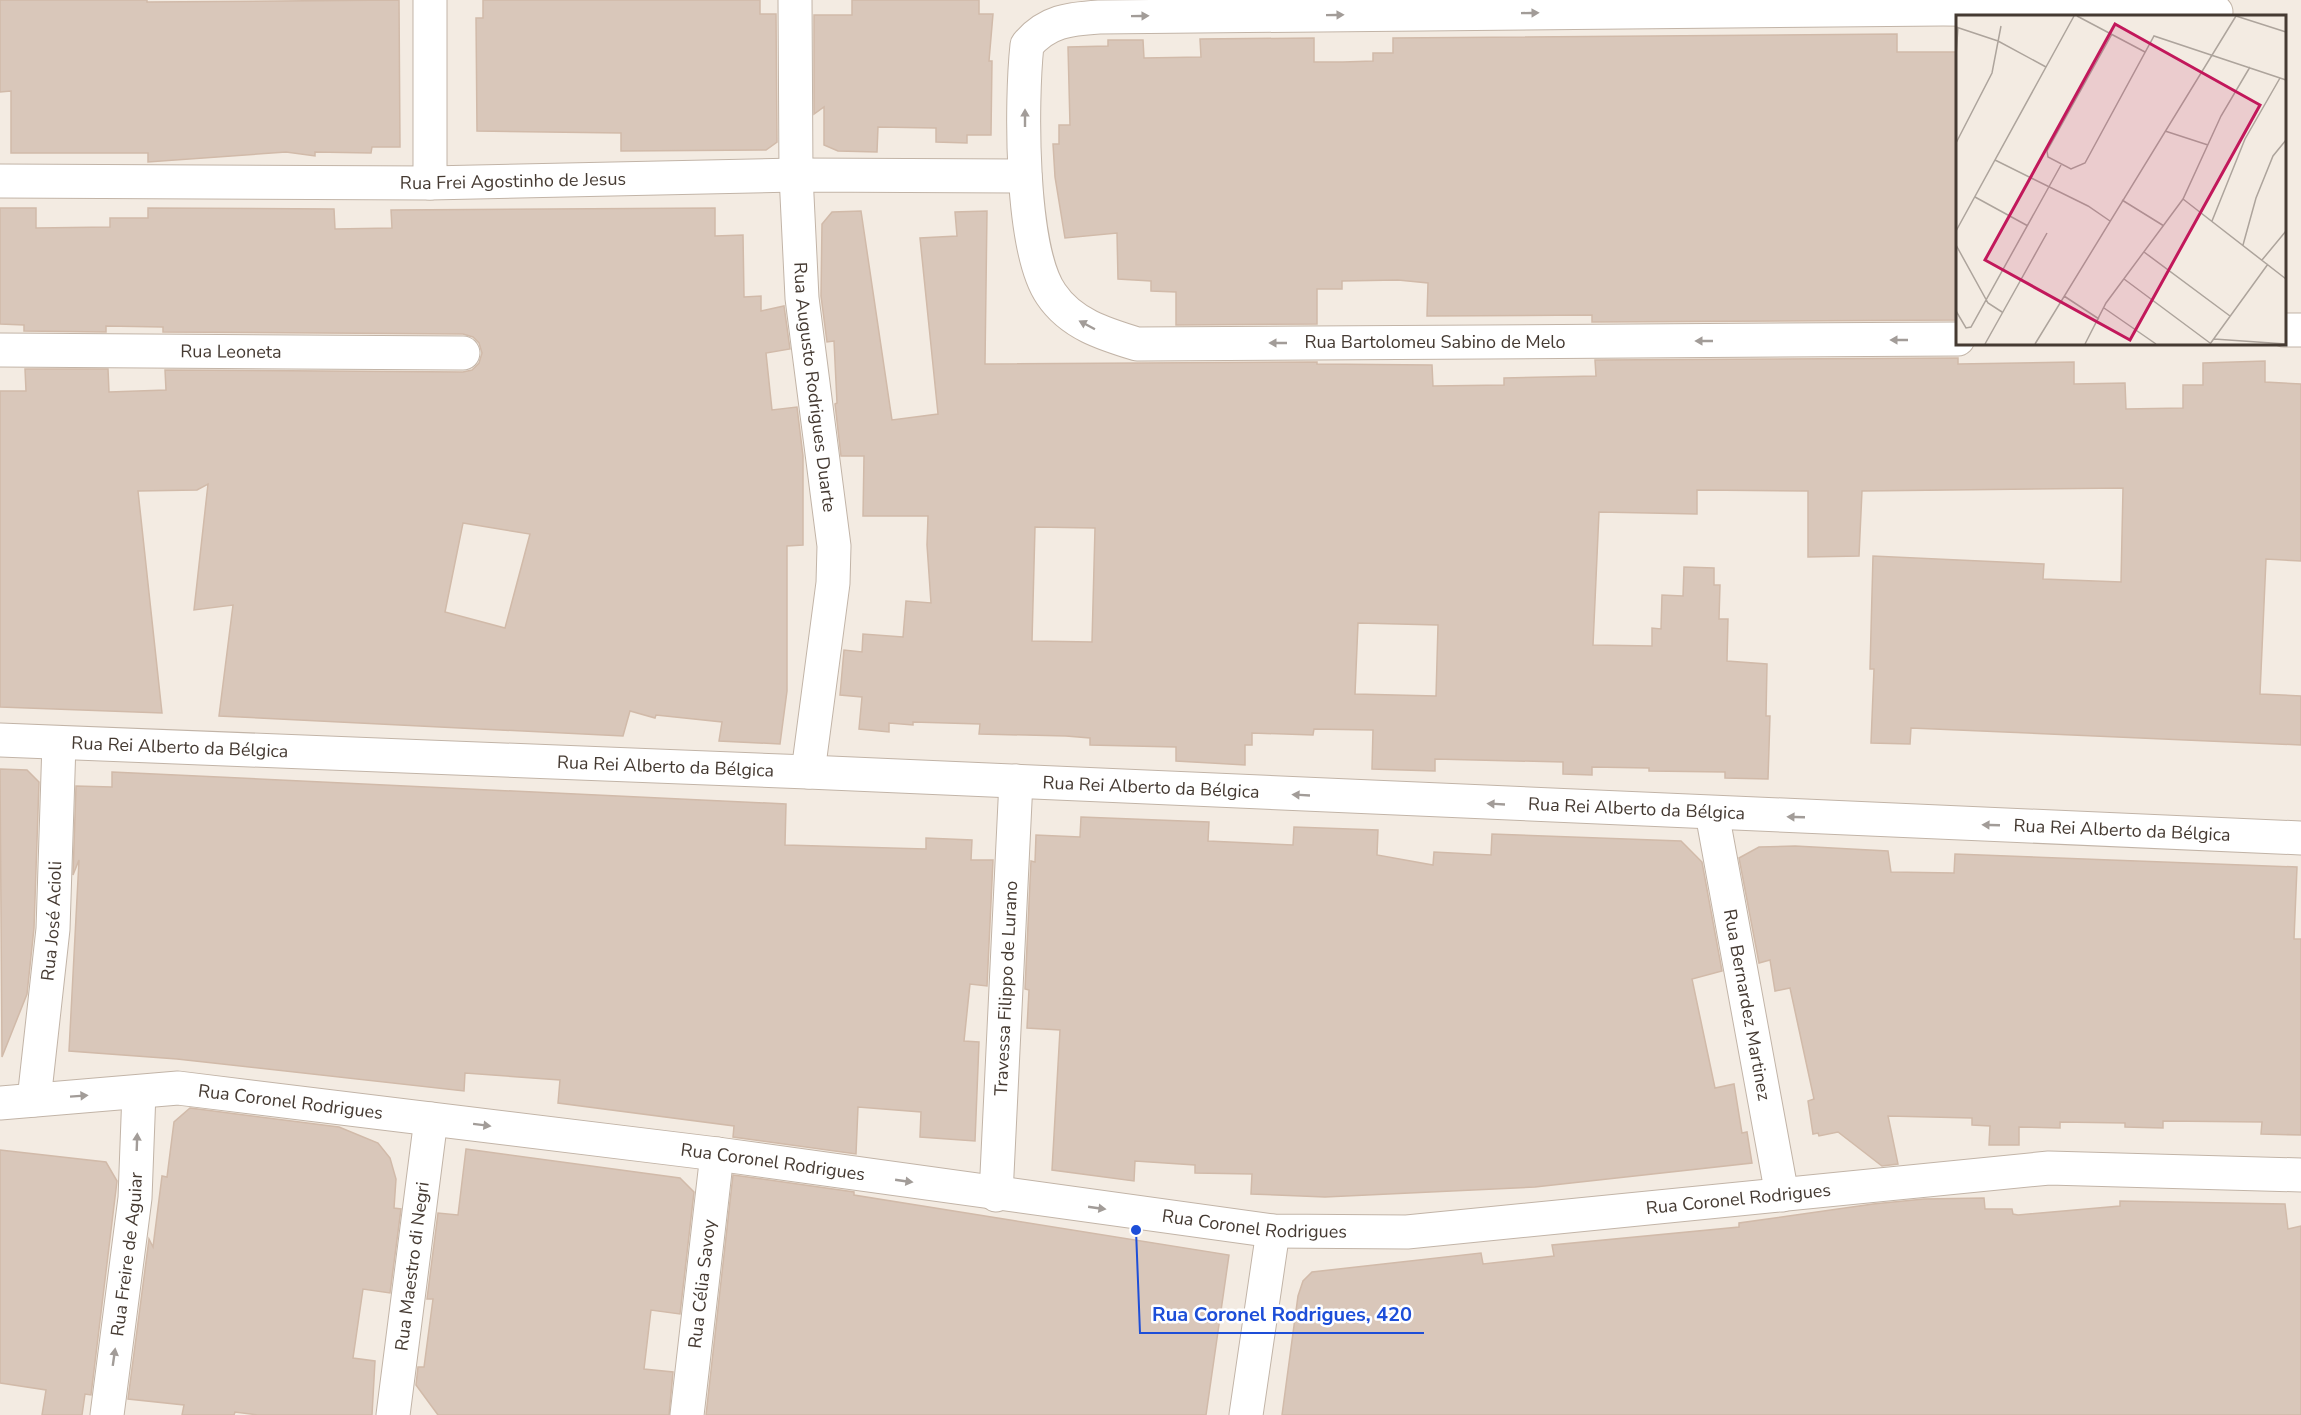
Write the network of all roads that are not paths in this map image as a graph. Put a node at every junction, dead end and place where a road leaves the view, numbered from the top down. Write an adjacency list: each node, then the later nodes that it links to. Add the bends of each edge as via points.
1 (430, 0): 7 (street)
2 (795, 0): 4 (street, Rua Augusto Rodrigues Duarte)
3 (2216, 10): 5 (street, Rua Bartolomeu Sabino de Melo, one-way to 3, via 1027,45 1053,23 1071,19 1943,9)
4 (796, 175): 5 (street, Rua Frei Agostinho de Jesus); 7 (street, Rua Frei Agostinho de Jesus); 13 (street, Rua Augusto Rodrigues Duarte, via 802,298 834,546 833,583)
5 (1025, 176): 8 (street, Rua Bartolomeu Sabino de Melo, one-way to 5, via 1137,344 1102,334 1073,318 1051,294 1036,263)
6 (0, 181): 7 (street, Rua Frei Agostinho de Jesus)
7 (430, 183)
8 (1956, 339)
9 (0, 350): 10 (street, Rua Leoneta)
10 (463, 353)
11 (0, 740): 12 (street, Rua Rei Alberto da Bélgica)
12 (59, 742): 13 (street, Rua Rei Alberto da Bélgica); 18 (street, Rua José Acioli, via 53,929)
13 (808, 772): 14 (street, Rua Rei Alberto da Bélgica)
14 (1016, 781): 15 (street, Rua Rei Alberto da Bélgica, one-way to 14); 23 (street, Travessa Filippo de Lurano)
15 (1712, 813): 16 (street, Rua Rei Alberto da Bélgica, one-way to 15); 24 (street, Rua Bernardez Martinez)
16 (2301, 838)
17 (139, 1092): 18 (street, Rua Coronel Rodrigues, one-way to 17); 20 (street, Rua Coronel Rodrigues, via 178,1088); 26 (street, Rua Freire de Aguiar, one-way to 17, via 135,1198)
18 (34, 1100): 19 (street, Rua Coronel Rodrigues)
19 (0, 1102)
20 (431, 1119): 21 (street, Rua Coronel Rodrigues, one-way to 21); 27 (street, Rua Maestro di Negri)
21 (717, 1154): 23 (street, Rua Coronel Rodrigues, one-way to 23); 28 (street, Rua Célia Savoy)
22 (2301, 1175): 24 (street, Rua Coronel Rodrigues, via 2049,1168)
23 (996, 1195): 25 (street, Rua Coronel Rodrigues, one-way to 25)
24 (1782, 1195): 25 (street, Rua Coronel Rodrigues, via 1407,1232)
25 (1273, 1232): 29 (street)
26 (107, 1415)
27 (393, 1415)
28 (687, 1415)
29 (1246, 1415)

